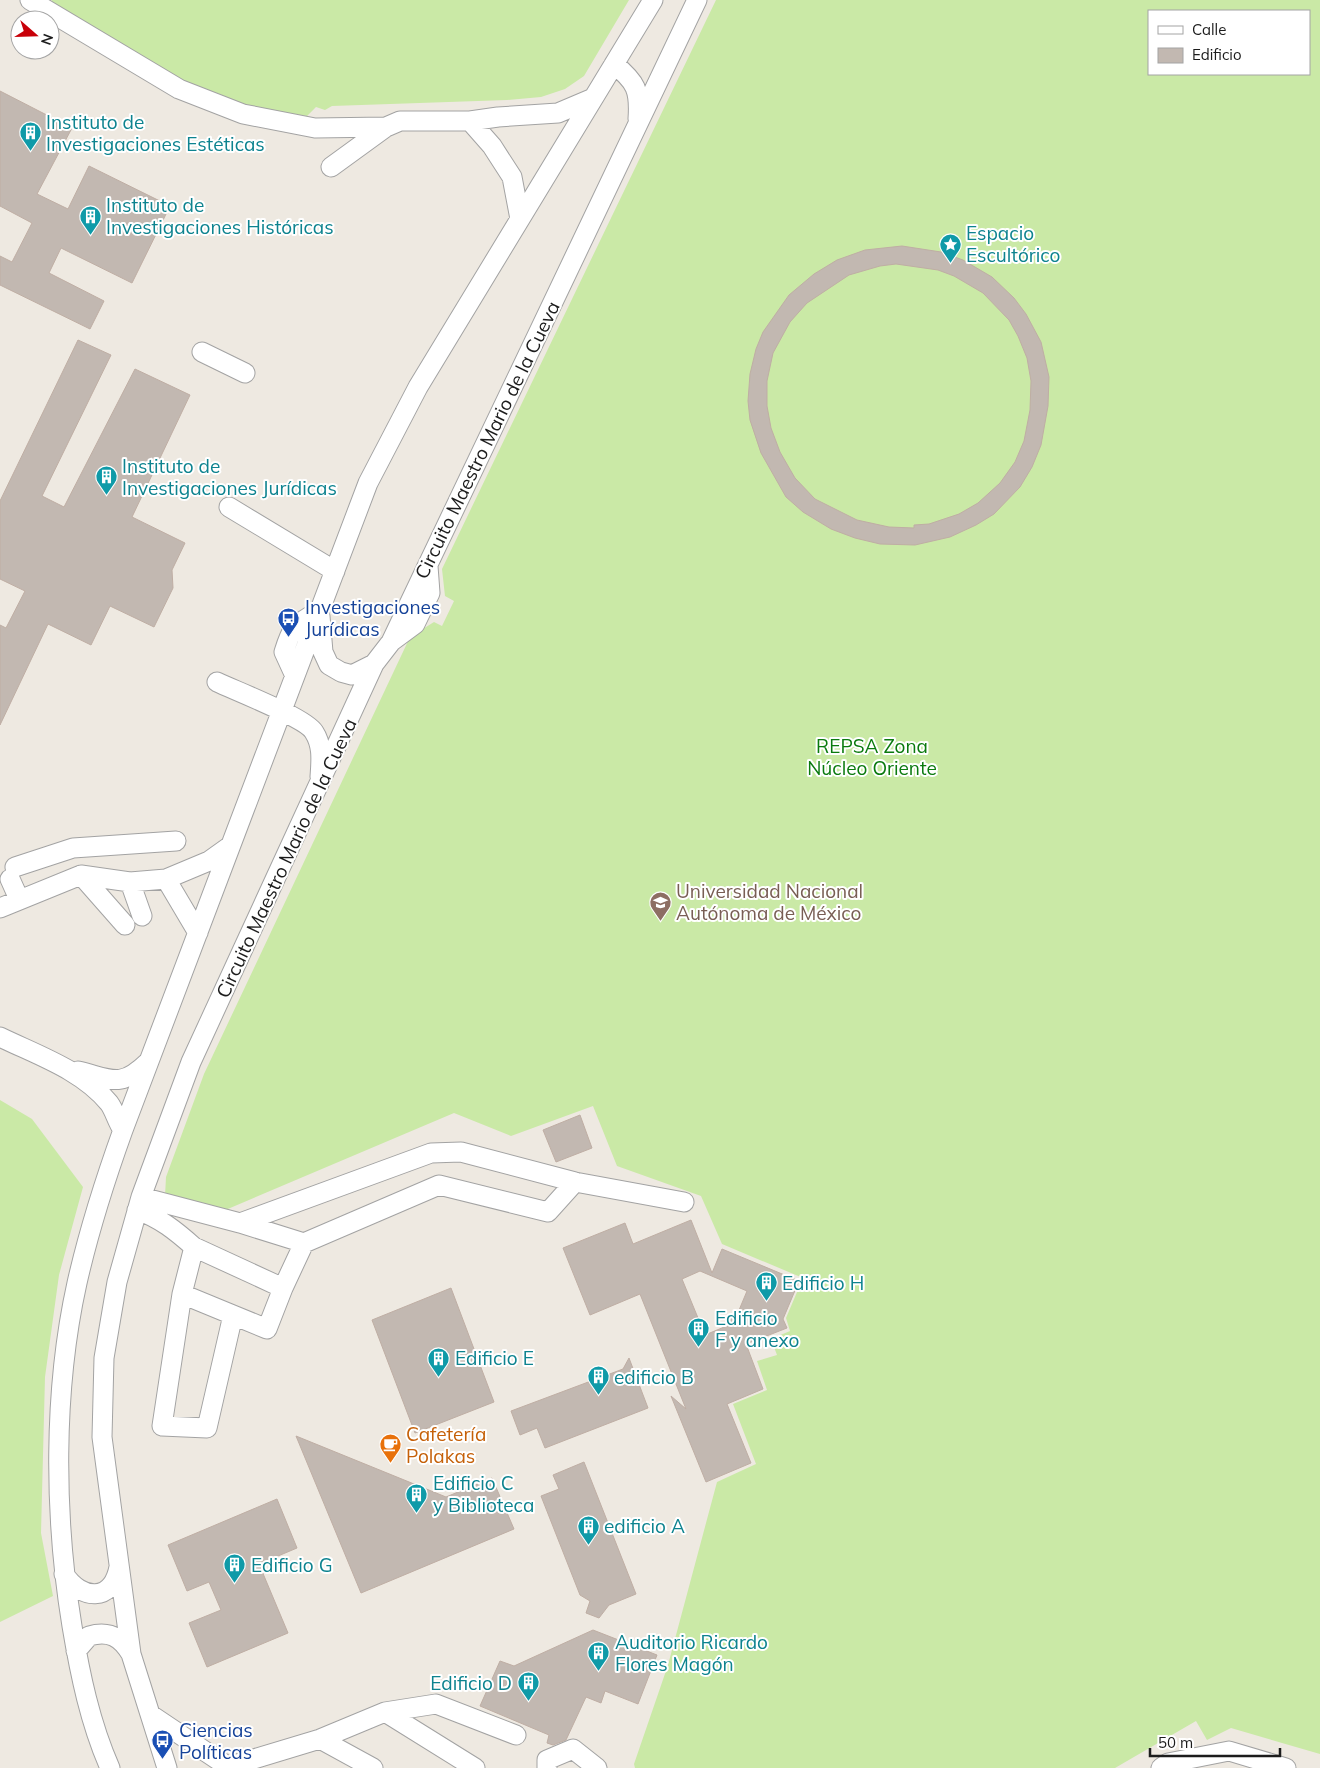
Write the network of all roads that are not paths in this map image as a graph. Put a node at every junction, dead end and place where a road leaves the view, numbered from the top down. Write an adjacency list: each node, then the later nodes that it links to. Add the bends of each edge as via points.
1 (30, 0): 7 (street, via 179,89 243,114 315,128)
2 (653, 0): 4 (street)
3 (697, 0): 8 (street, Circuito Maestro Mario de la Cueva)
4 (614, 64): 5 (street); 8 (street, via 636,87 640,98)
5 (591, 99): 6 (street, via 558,113); 10 (street)
6 (470, 121): 7 (street, via 400,121); 10 (street, via 492,146 512,177)
7 (386, 127): 9 (street)
8 (638, 127): 16 (street, Circuito Maestro Mario de la Cueva, via 391,642)
9 (331, 167)
10 (520, 219): 14 (street, via 418,387 368,483)
11 (202, 352): 12 (street)
12 (245, 373)
13 (229, 507): 14 (street)
14 (335, 571): 15 (street)
15 (320, 610): 16 (street, via 324,652 329,666 352,675); 18 (street)
16 (374, 664): 19 (street, Circuito Maestro Mario de la Cueva)
17 (217, 682): 18 (street)
18 (282, 712): 19 (street, via 313,730 322,757); 21 (street)
19 (320, 786): 38 (street, Circuito Maestro Mario de la Cueva, via 191,1062)
20 (176, 841): 25 (street, via 73,848 12,873)
21 (230, 846): 23 (street, via 209,861); 29 (street)
22 (81, 875): 24 (street); 25 (street); 28 (street)
23 (166, 879): 24 (street); 29 (street)
24 (130, 882): 27 (street)
25 (19, 899): 26 (street)
26 (0, 908)
27 (142, 916)
28 (125, 925)
29 (198, 933): 31 (street)
30 (0, 1037): 32 (street)
31 (150, 1059): 32 (street, via 132,1077 116,1080); 33 (street)
32 (60, 1066): 33 (street, via 92,1086 110,1105)
33 (123, 1130): 46 (street, via 92,1220 76,1285 66,1355 59,1429)
34 (432, 1153): 35 (street, via 461,1152); 36 (street); 39 (street)
35 (575, 1182): 36 (street, via 548,1212); 37 (street)
36 (439, 1185): 40 (street)
37 (684, 1202)
38 (139, 1203): 39 (street); 41 (street); 45 (street, Circuito Maestro Mario de la Cueva, via 117,1282 104,1358 102,1437)
39 (240, 1223): 40 (street)
40 (304, 1243): 42 (street)
41 (194, 1247): 42 (street); 43 (street)
42 (283, 1288): 44 (street, via 267,1329)
43 (182, 1294): 44 (street); 44 (street, via 162,1426 207,1428)
44 (233, 1315)
45 (119, 1567): 46 (street, via 114,1582 103,1592 95,1594 76,1589); 48 (street, Circuito Maestro Mario de la Cueva)
46 (64, 1574): 47 (street)
47 (76, 1651): 48 (street, via 90,1636 109,1634 118,1638); 55 (street, via 98,1741)
48 (131, 1654): 50 (street, Circuito Maestro Mario de la Cueva)
49 (385, 1712): 51 (street, via 436,1704); 52 (street); 58 (street)
50 (151, 1715): 53 (street); 56 (street, Circuito Maestro Mario de la Cueva)
51 (516, 1735)
52 (320, 1739): 53 (street); 57 (street)
53 (225, 1767)
54 (1278, 1767): 61 (street, via 1230,1751 1168,1763)
55 (110, 1768)
56 (167, 1768)
57 (373, 1768)
58 (475, 1768)
59 (547, 1768): 60 (street, via 547,1760 573,1749)
60 (597, 1768)
61 (1161, 1768)

